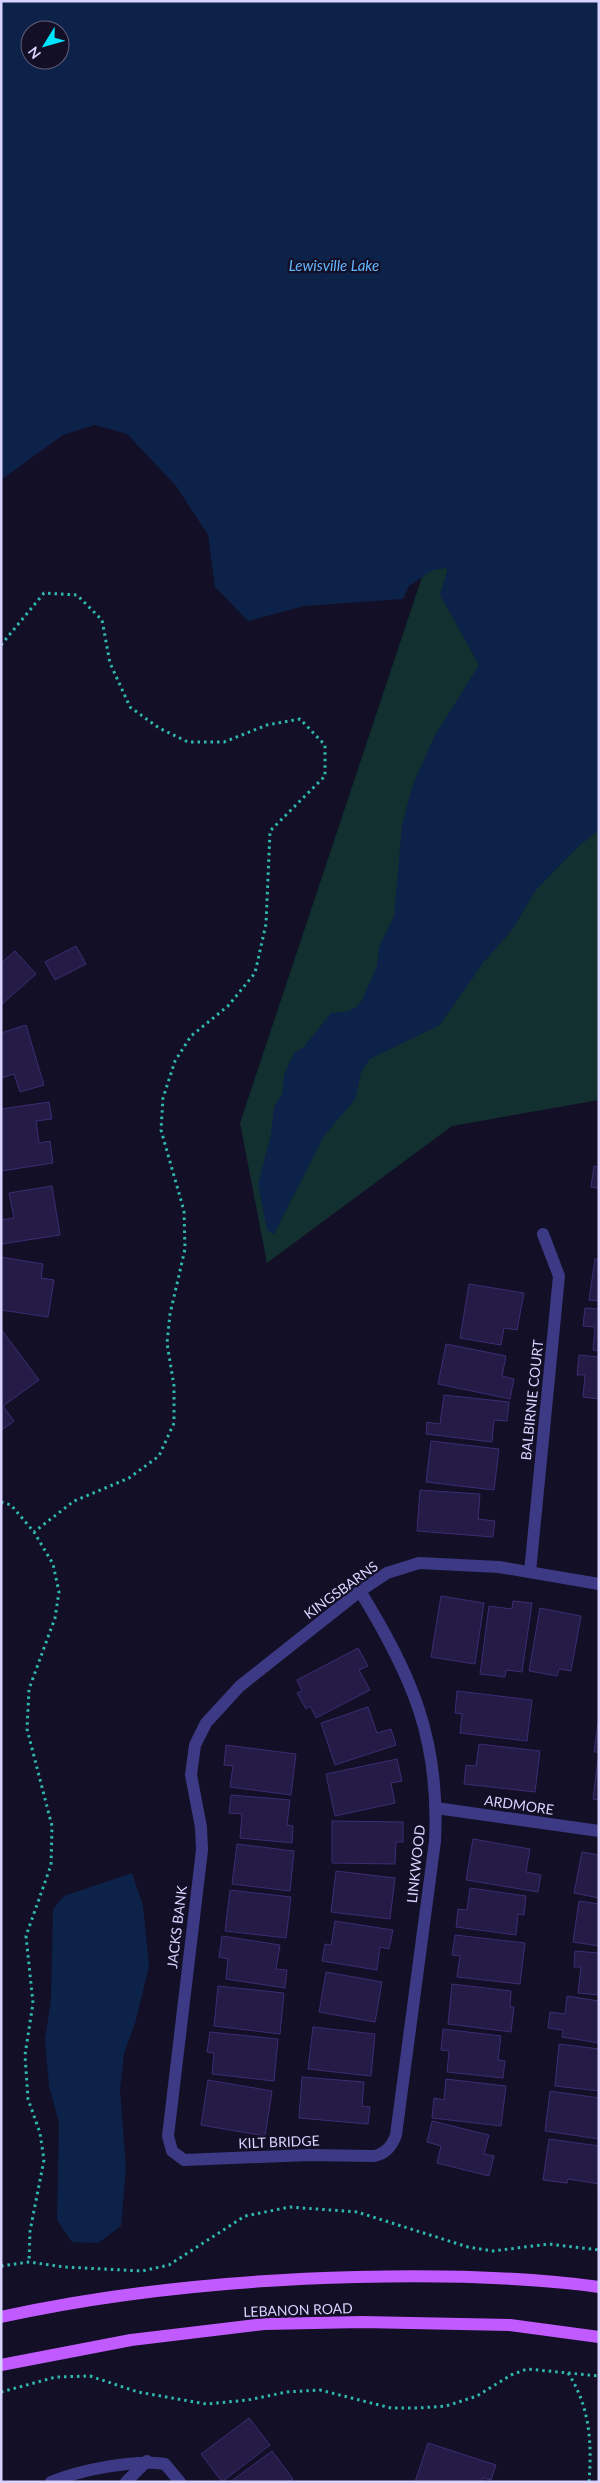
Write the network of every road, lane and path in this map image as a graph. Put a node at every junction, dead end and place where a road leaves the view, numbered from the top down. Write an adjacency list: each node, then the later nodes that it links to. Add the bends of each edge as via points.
1 (1, 645): 4 (path, via 44,593 77,595 102,620 110,663 130,707 159,728 188,742 224,742 268,724 300,719 325,745 326,776 270,831 266,924 255,973 228,1006 191,1036 175,1061 163,1098 161,1130 184,1211 185,1249 170,1314 167,1343 174,1386 174,1423 159,1456 128,1478 74,1501)
2 (543, 1234): 5 (street, BALBIRNIE COURT, via 559,1276)
3 (1, 1502): 4 (path, via 11,1505)
4 (34, 1532): 14 (path, via 53,1564 59,1592 55,1618 28,1689 27,1729 52,1826 51,1865 26,1936 33,2003 25,2055 28,2100 40,2133 44,2160 30,2231)
5 (530, 1572): 6 (street, KINGSBARNS); 7 (street, KINGSBARNS, via 500,1567 419,1563 387,1573)
6 (599, 1584)
7 (360, 1591): 8 (street, KINGSBARNS, via 240,1686); 9 (street, LINKWOOD, via 399,1658 420,1708 430,1749)
8 (216, 1710): 12 (street, JACKS BANK, via 198,1737 191,1764 202,1850 168,2136)
9 (436, 1808): 10 (street, ARDMORE); 11 (street, LINKWOOD, via 435,1841 397,2129)
10 (599, 1831)
11 (386, 2151): 12 (street, KILT BRIDGE, via 374,2156 309,2155 198,2161 184,2160)
12 (174, 2154)
13 (599, 2250): 14 (path, via 549,2244 492,2250 468,2247 357,2212 290,2207 246,2216 168,2265 142,2271)
14 (28, 2262): 15 (path)
15 (1, 2266)
16 (599, 2287): 17 (main road, via 509,2278 298,2278 122,2294)
17 (1, 2317)
18 (599, 2337): 19 (main road, LEBANON ROAD, via 510,2325 264,2324 131,2340)
19 (1, 2365)
20 (568, 2373): 21 (path); 22 (path, via 527,2369 477,2396 446,2406 419,2408 391,2408 320,2390 206,2404 138,2392 90,2376 56,2377); 27 (path, via 587,2411)
21 (599, 2376)
22 (1, 2392)
23 (147, 2461): 24 (street, via 68,2475); 25 (street); 26 (street, via 165,2464)
24 (51, 2482)
25 (126, 2482)
26 (180, 2482)
27 (589, 2482)

